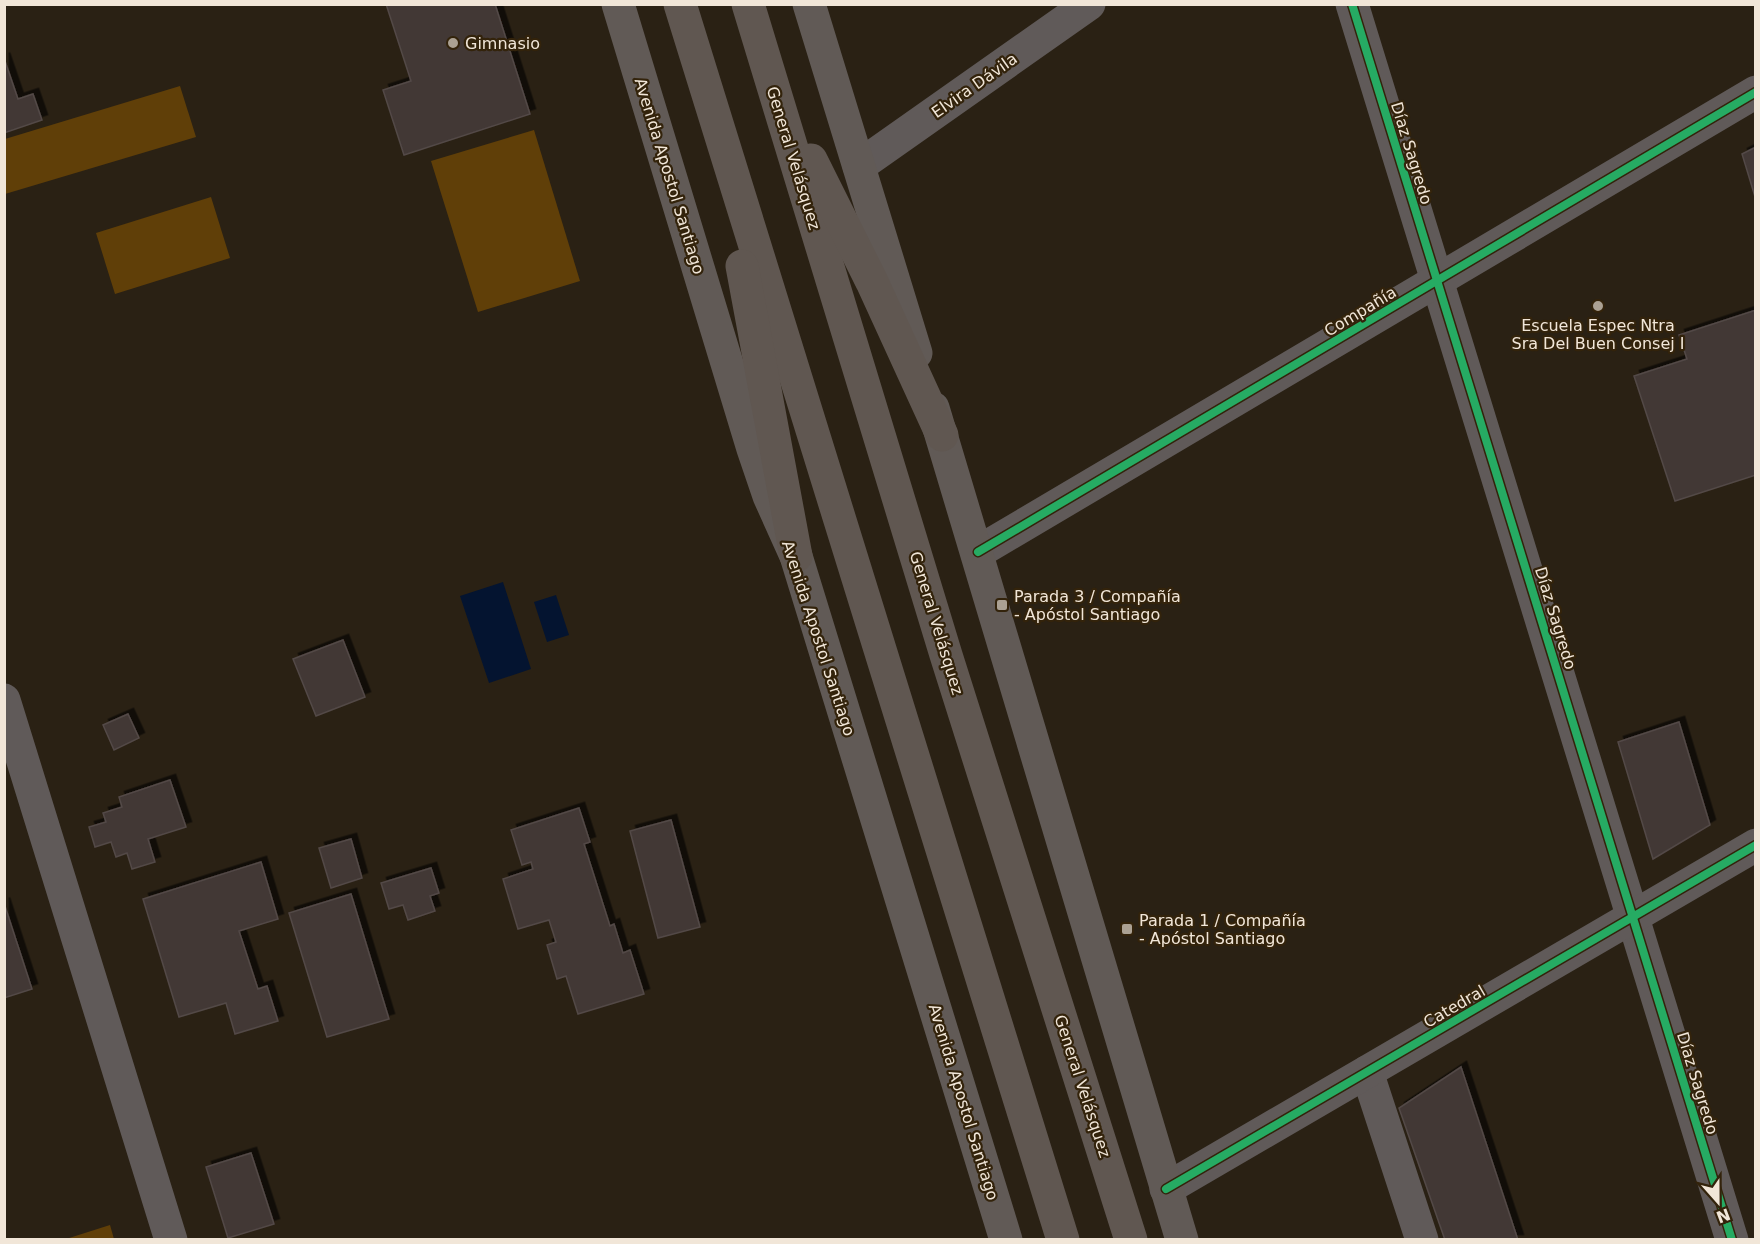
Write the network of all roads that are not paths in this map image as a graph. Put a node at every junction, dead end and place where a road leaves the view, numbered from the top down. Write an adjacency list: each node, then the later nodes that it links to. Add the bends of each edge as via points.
1 (618, 4): 14 (main road, Avenida Apostol Santiago, via 753,449)
2 (680, 4): 9 (highway)
3 (748, 4): 7 (highway, General Velásquez)
4 (809, 4): 10 (main road)
5 (1089, 4): 10 (street, Elvira Dávila)
6 (1352, 4): 11 (street, Díaz Sagredo)
7 (770, 78): 12 (highway, via 872,282); 23 (highway, General Velásquez, via 946,655)
8 (1755, 92): 11 (street, Compañía)
9 (728, 163): 14 (highway, via 760,374); 22 (highway)
10 (859, 166): 12 (main road)
11 (1437, 280): 13 (street, Compañía); 17 (street, Díaz Sagredo)
12 (942, 435): 13 (main road)
13 (978, 552): 19 (main road)
14 (796, 555): 21 (main road, Avenida Apostol Santiago)
15 (4, 700): 20 (street)
16 (1755, 845): 17 (street, Catedral)
17 (1633, 917): 18 (street, Catedral); 26 (street, Díaz Sagredo)
18 (1367, 1072): 19 (street, Catedral); 25 (street)
19 (1166, 1189): 24 (main road)
20 (171, 1239)
21 (1006, 1239)
22 (1063, 1239)
23 (1131, 1239)
24 (1182, 1239)
25 (1422, 1239)
26 (1732, 1239)

